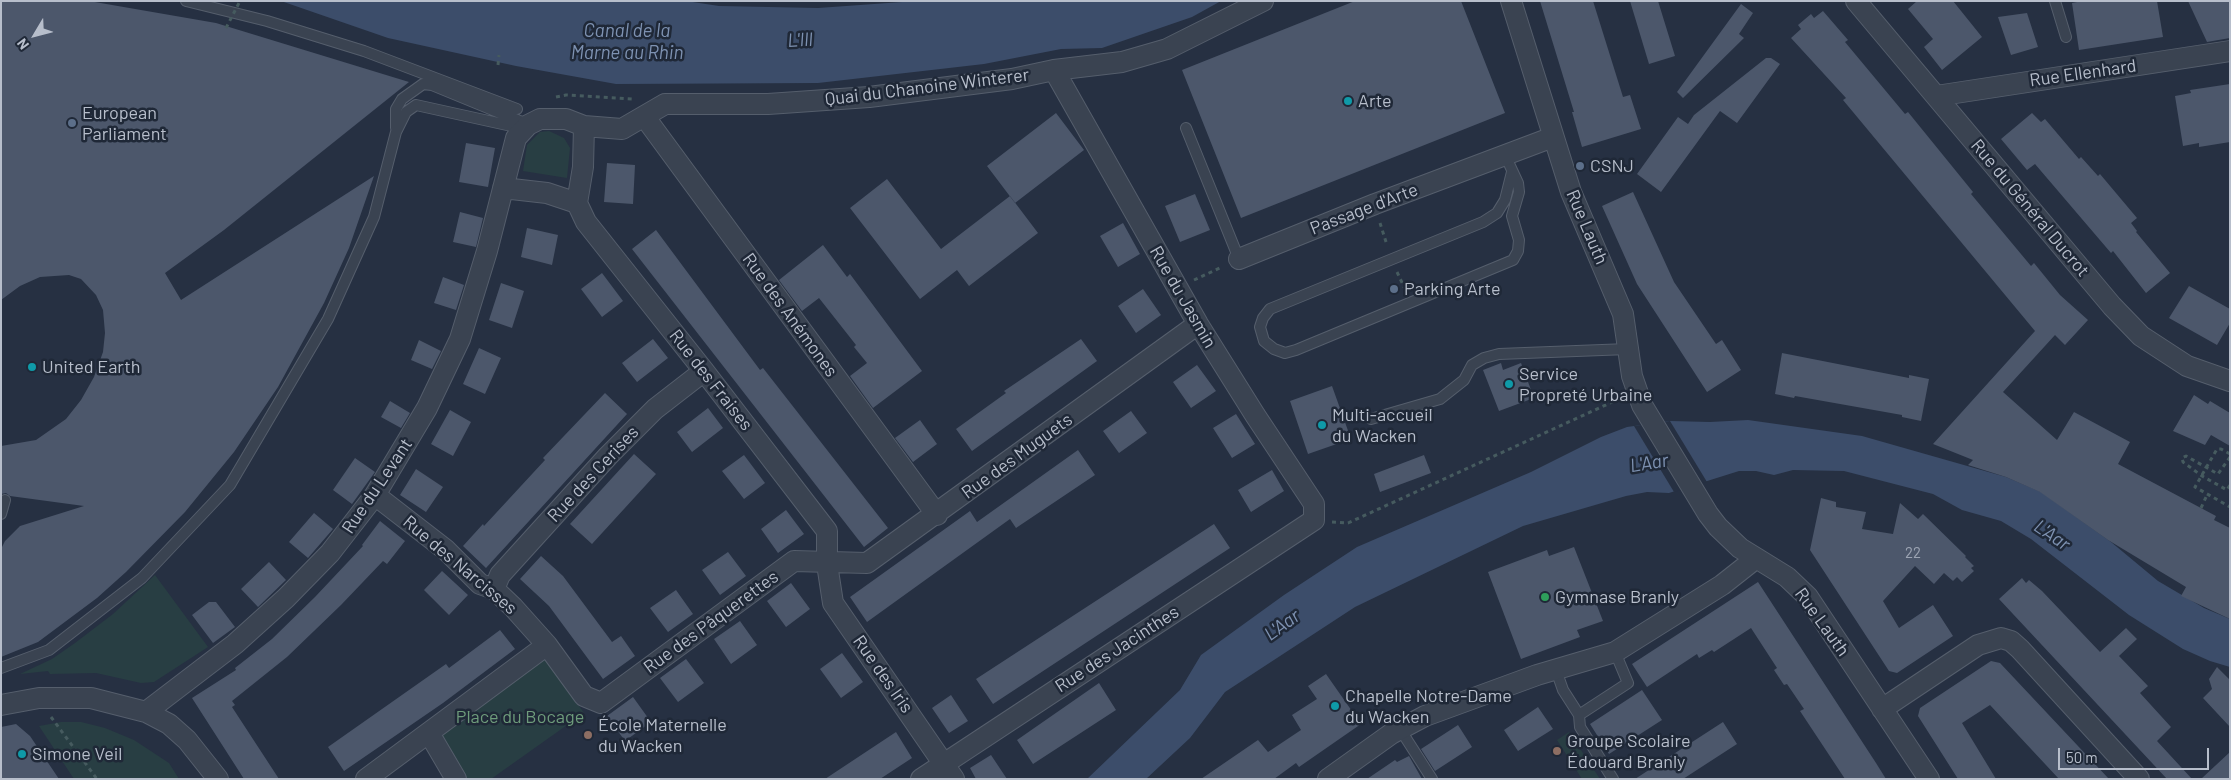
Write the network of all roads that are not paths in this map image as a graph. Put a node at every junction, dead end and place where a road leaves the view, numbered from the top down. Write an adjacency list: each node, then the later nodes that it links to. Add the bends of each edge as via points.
1 (186, 1): 11 (lane, via 364,50 489,97)
2 (1263, 1): 8 (street, Quai du Chanoine Winterer, via 1166,49 1122,62)
3 (1511, 1): 15 (street, Rue Lauth)
4 (1856, 1): 9 (street, Rue du Général Ducrot)
5 (2055, 1): 6 (lane)
6 (2066, 38)
7 (2230, 51): 9 (street, Rue Ellenhard)
8 (1054, 70): 10 (street, Quai du Chanoine Winterer, via 1012,79 869,97 768,104 665,104); 20 (street, Rue du Jasmin)
9 (1936, 96): 23 (street, Rue du Général Ducrot, via 2112,306 2141,336 2187,366)
10 (644, 116): 12 (street, Quai du Chanoine Winterer, via 622,129); 28 (street, Rue des Anémones)
11 (523, 121): 12 (street, Quai du Chanoine Winterer, via 558,119); 14 (lane, via 416,105 406,112); 14 (lane, via 432,85 422,84 402,99 396,109); 17 (street, Rue du Levant)
12 (584, 126): 18 (street, via 583,167)
13 (1186, 128): 19 (lane)
14 (396, 132): 35 (lane, via 374,217 328,319 230,485 142,578 49,650)
15 (1553, 137): 16 (street, Passage d'Arte); 21 (street, Rue Lauth, via 1574,200 1623,314)
16 (1509, 163): 16 (lane, via 1505,200 1497,213 1483,222 1270,309 1260,327 1264,341 1285,353 1296,350 1513,260 1519,240 1512,216 1519,192); 19 (street, Passage d'Arte, via 1375,204)
17 (503, 188): 18 (street, via 547,193); 25 (street, Rue du Levant, via 460,339 427,408)
18 (577, 203): 22 (street, Rue des Fraises, via 586,222)
19 (1239, 259)
20 (1198, 324): 28 (street, Rue des Muguets); 29 (street, Rue du Jasmin, via 1314,504)
21 (1628, 349): 24 (lane, via 1499,354 1484,358 1472,366 1464,380 1440,398); 30 (street, Rue Lauth, via 1636,391 1692,488 1718,527)
22 (704, 371): 31 (street, Rue des Fraises, via 827,531); 32 (street, Rue des Cerises, via 655,409 608,456 500,575)
23 (2230, 381)
24 (1371, 418)
25 (375, 495): 32 (street, Rue des Narcisses, via 446,550 480,584); 40 (street, Rue du Levant, via 330,552 286,598 235,644)
26 (4, 500): 27 (lane)
27 (1, 514)
28 (937, 515): 31 (street, Rue des Muguets, via 867,563)
29 (1314, 520): 44 (street, Rue des Jacinthes)
30 (1755, 559): 34 (street, via 1722,585); 39 (street, Rue Lauth, via 1787,577 1808,596)
31 (827, 564): 37 (street, Rue des Pâquerettes, via 794,562); 44 (street, Rue des Iris, via 833,603)
32 (494, 589): 33 (street, Rue des Narcisses)
33 (547, 645): 37 (street, Rue des Narcisses, via 584,696); 43 (street)
34 (1615, 652): 36 (street); 41 (lane, via 1628,683)
35 (1, 668)
36 (1556, 670): 41 (lane, via 1563,690); 42 (street, via 1424,716)
37 (601, 703)
38 (1, 705): 40 (street, via 39,698 91,698)
39 (1882, 709): 52 (street, Rue Lauth); 53 (street, via 1978,645 2001,638 2020,649)
40 (146, 712): 45 (street, via 169,724 187,740)
41 (1579, 715): 51 (lane, via 1580,727)
42 (1400, 729): 49 (street); 50 (lane)
43 (429, 733): 46 (street); 47 (street)
44 (949, 771): 48 (street, Rue des Jacinthes)
45 (218, 779)
46 (366, 779)
47 (456, 779)
48 (921, 779)
49 (1328, 779)
50 (1432, 779)
51 (1613, 779)
52 (1929, 779)
53 (2139, 779)

